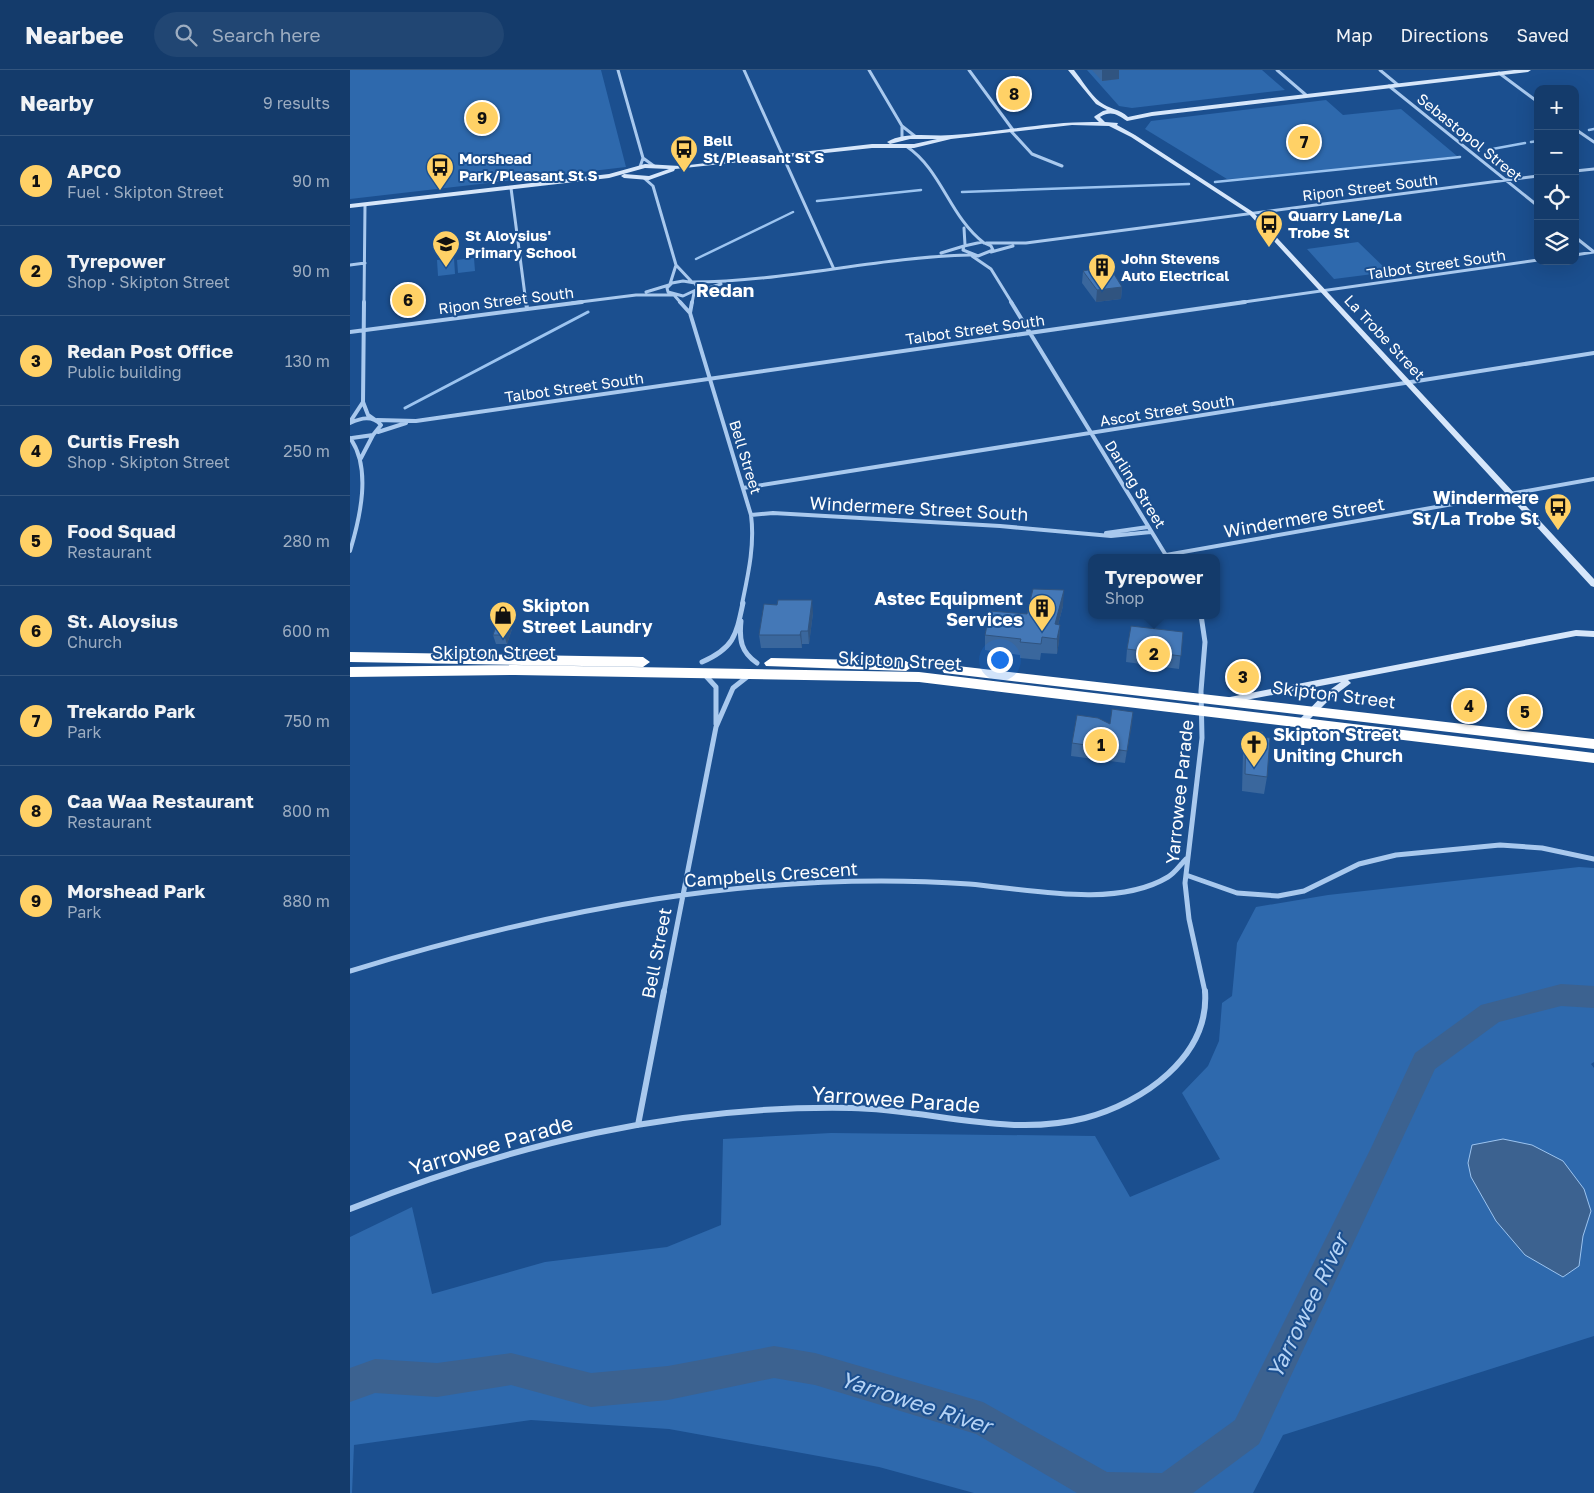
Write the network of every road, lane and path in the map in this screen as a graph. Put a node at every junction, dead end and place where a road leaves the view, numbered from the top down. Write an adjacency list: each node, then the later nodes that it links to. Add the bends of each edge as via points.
1 (618, 70): 35 (street)
2 (744, 70): 34 (street)
3 (869, 70): 23 (street)
4 (969, 70): 24 (street)
5 (1071, 70): 14 (main road)
6 (1277, 70): 12 (street)
7 (1380, 70): 10 (street)
8 (1528, 70): 9 (main road)
9 (1499, 73): 10 (main road); 13 (street)
10 (1398, 85): 11 (main road)
11 (1389, 86): 12 (main road); 45 (street, Sebastopol Street)
12 (1306, 95): 17 (main road)
13 (1534, 99)
14 (1098, 103): 15 (main road); 18 (main road)
15 (1114, 112): 16 (main road); 18 (main road)
16 (1121, 114): 17 (main road); 19 (main road, La Trobe Street)
17 (1152, 114): 19 (main road)
18 (1099, 115): 20 (main road); 21 (main road)
19 (1125, 121): 22 (main road); 26 (main road, La Trobe Street)
20 (1102, 122): 21 (main road); 22 (main road)
21 (1072, 123): 24 (main road)
22 (1110, 124): 26 (main road, La Trobe Street)
23 (902, 126): 27 (street); 29 (street)
24 (1012, 130): 28 (main road); 37 (street, via 1029,154)
25 (1578, 130): 30 (street)
26 (1133, 136): 51 (main road, La Trobe Street)
27 (917, 137): 28 (main road); 29 (main road); 33 (main road, via 923,140)
28 (951, 137): 33 (main road)
29 (901, 139): 31 (main road); 32 (main road, via 900,143)
30 (1594, 142)
31 (872, 146): 32 (main road); 34 (main road)
32 (906, 146): 33 (main road); 36 (street)
33 (921, 147): 36 (street)
34 (783, 156): 40 (main road); 66 (street)
35 (643, 158): 38 (street); 40 (street)
36 (922, 158): 52 (street)
37 (1062, 166)
38 (640, 167): 40 (main road); 42 (main road)
39 (1594, 168): 41 (street)
40 (658, 170): 44 (main road); 46 (street)
41 (1579, 170)
42 (634, 173): 44 (main road); 47 (main road)
43 (1534, 176): 45 (street, Ripon Street South)
44 (644, 178): 46 (street)
45 (1506, 180): 48 (street, Sebastopol Street); 51 (street, Ripon Street South)
46 (653, 186): 65 (street)
47 (511, 188): 49 (main road); 75 (street)
48 (1534, 203)
49 (365, 205): 50 (main road); 63 (street)
50 (350, 206)
51 (1251, 213): 55 (street, Ripon Street South); 71 (main road, La Trobe Street)
52 (964, 228): 54 (street); 56 (street)
53 (1579, 240): 57 (street)
54 (985, 243): 55 (street, Ripon Street South); 56 (street, Ripon Street South); 58 (street, via 992,247)
55 (1026, 243): 58 (street, Ripon Street South)
56 (965, 246): 60 (street, via 963,251); 61 (street)
57 (1594, 252): 59 (street)
58 (991, 253): 60 (street, Ripon Street South); 67 (street, Darling Street)
59 (1579, 254)
60 (971, 255): 61 (street); 67 (street, Darling Street)
61 (931, 256): 66 (street)
62 (1534, 261): 71 (street, Talbot Street South)
63 (365, 263): 64 (street); 77 (street)
64 (350, 265)
65 (676, 266): 68 (street); 70 (street)
66 (833, 268): 69 (street)
67 (991, 269): 79 (street, Darling Street)
68 (692, 282): 69 (street); 70 (street, Ripon Street South, via 680,281); 72 (street, via 698,286)
69 (729, 282): 72 (street)
70 (670, 285): 73 (street, Ripon Street South); 74 (street, via 667,290)
71 (1324, 291): 79 (street, Talbot Street South); 82 (main road, La Trobe Street)
72 (694, 292): 74 (street, Ripon Street South); 76 (street, Bell Street)
73 (636, 295): 74 (street, Ripon Street South); 75 (street, Ripon Street South)
74 (673, 295): 76 (street, Bell Street)
75 (527, 309): 77 (street, Ripon Street South)
76 (690, 313): 81 (street, Bell Street)
77 (364, 330): 78 (street, Ripon Street South); 83 (street)
78 (350, 332)
79 (1029, 333): 81 (street, Talbot Street South); 88 (street, Darling Street)
80 (1594, 354): 82 (street, Ascot Street South)
81 (709, 379): 85 (street, Talbot Street South); 92 (street, Bell Street)
82 (1409, 383): 88 (street, Ascot Street South); 93 (main road, La Trobe Street)
83 (363, 402): 84 (street, via 368,415); 86 (street)
84 (376, 420): 85 (street, Talbot Street South); 86 (street, Talbot Street South); 87 (street, via 381,425)
85 (416, 421): 87 (street, Talbot Street South)
86 (350, 422)
87 (376, 433): 89 (street, Talbot Street South); 90 (street)
88 (1090, 434): 92 (street, Ascot Street South); 95 (street, Darling Street)
89 (350, 438): 90 (street, via 356,444)
90 (361, 459): 98 (street, via 359,523)
91 (1594, 479): 93 (street, Windermere Street)
92 (743, 488): 94 (street, Bell Street)
93 (1510, 493): 100 (street, Windermere Street); 101 (main road, La Trobe Street)
94 (751, 516): 97 (street, Windermere Street South, via 776,513); 102 (street, Bell Street, via 753,538)
95 (1148, 527): 96 (street, Darling Street); 97 (street, Windermere Street South)
96 (1151, 532): 97 (street, Windermere Street South, via 1121,536); 99 (street, Darling Street)
97 (1085, 534)
98 (350, 551)
99 (1164, 554)
100 (1182, 554)
101 (1594, 584)
102 (741, 610): 108 (street, Bell Street, via 729,646); 109 (street, Bell Street, via 740,645)
103 (1202, 619): 112 (street, via 1205,640)
104 (1594, 625): 105 (main road)
105 (1576, 633): 106 (main road); 111 (main road)
106 (1594, 634)
107 (350, 657): 108 (highway, Skipton Street)
108 (702, 668): 109 (highway, Skipton Street); 110 (highway, Skipton Street); 117 (street, Bell Street, via 716,687)
109 (756, 668): 112 (highway, Skipton Street, via 922,667); 115 (highway, Skipton Street, via 919,677); 117 (street, Bell Street, via 734,686)
110 (350, 672)
111 (1368, 675): 113 (main road); 114 (main road, via 1332,690)
112 (1201, 697): 113 (highway, Skipton Street); 115 (street)
113 (1230, 700): 114 (highway, Skipton Street)
114 (1315, 710): 116 (main road); 118 (highway, Skipton Street)
115 (1203, 712): 116 (highway, Skipton Street); 120 (street, Yarrowee Parade)
116 (1301, 723): 119 (highway, Skipton Street)
117 (716, 727): 123 (street, Bell Street)
118 (1594, 744)
119 (1594, 758)
120 (1188, 854): 122 (street, Yarrowee Parade); 123 (street, Campbells Crescent, via 1181,866 1162,880 1142,889 1115,894 967,884 841,882)
121 (1594, 859): 122 (street, Yarrowee Parade, via 1542,848 1500,845 1396,855 1359,864 1304,891 1278,896 1238,893)
122 (1186, 875): 125 (street, Yarrowee Parade, via 1189,920 1205,984 1203,1020 1197,1037 1176,1065 1144,1092 1124,1103 1083,1118 1036,1124 889,1111 810,1108)
123 (682, 895): 124 (street, Campbells Crescent, via 508,927); 125 (street, Bell Street)
124 (350, 972)
125 (638, 1125): 126 (street, Yarrowee Parade, via 547,1144 450,1171)
126 (350, 1209)

